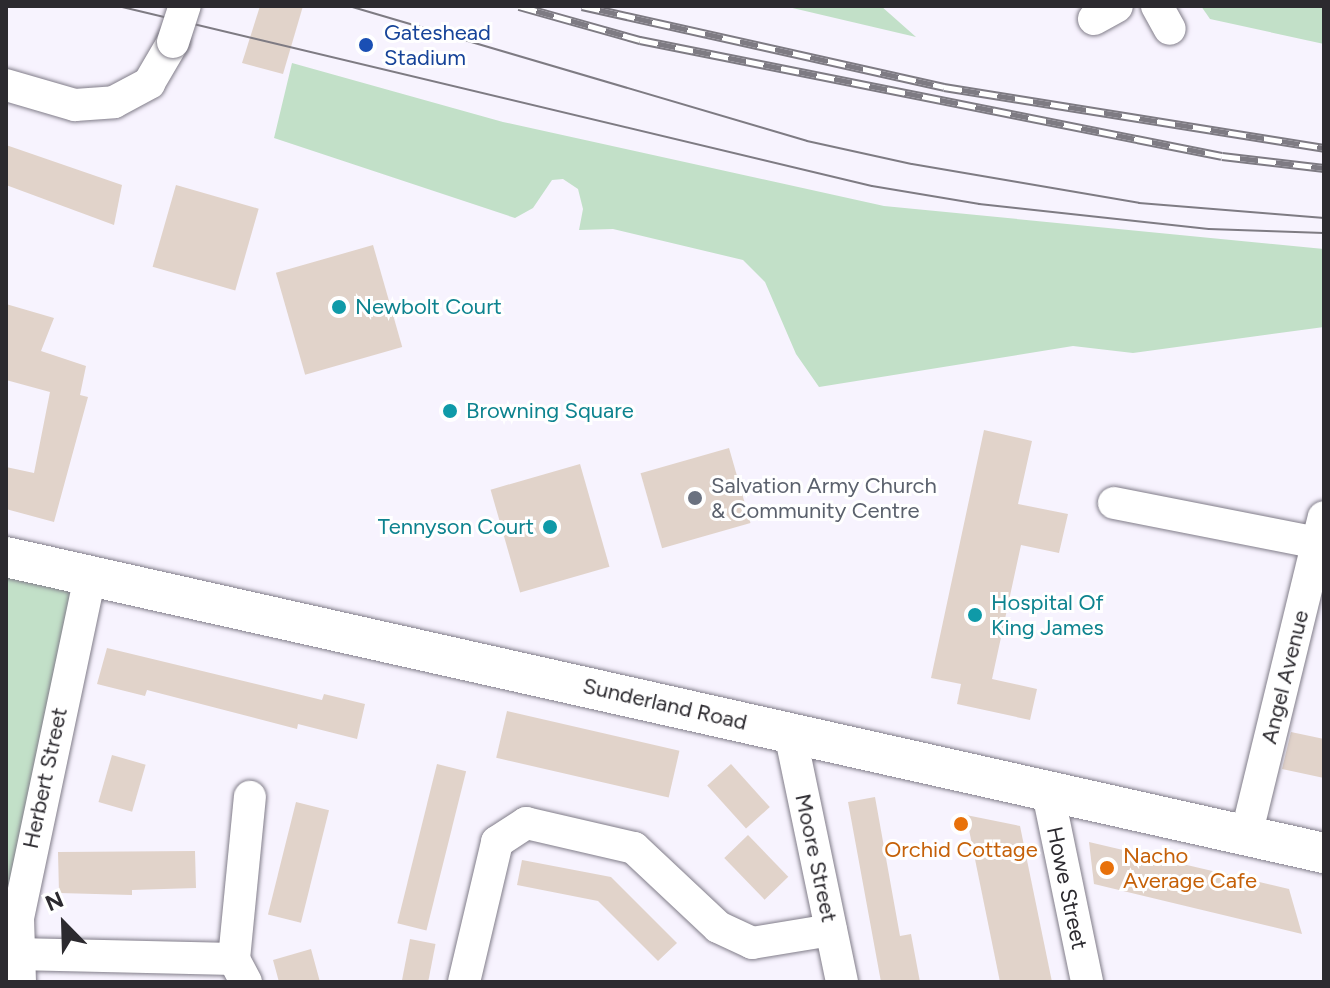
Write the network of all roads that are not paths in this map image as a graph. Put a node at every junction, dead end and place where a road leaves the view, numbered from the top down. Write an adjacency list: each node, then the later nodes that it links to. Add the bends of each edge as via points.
1 (185, 6): 2 (street, bridge, via 173,42 149,83 114,102 75,105)
2 (6, 85)
3 (1114, 503): 4 (street)
4 (1321, 530): 10 (street, Angel Avenue)
5 (6, 557): 6 (main road, Sunderland Road)
6 (90, 576): 7 (main road, Sunderland Road); 13 (street, Herbert Street, via 36,813)
7 (790, 733): 8 (main road, Sunderland Road); 12 (street, Moore Street)
8 (1048, 793): 10 (main road, Sunderland Road); 17 (street, Howe Street)
9 (250, 797): 14 (street)
10 (1246, 836): 11 (main road, Sunderland Road)
11 (1323, 860)
12 (831, 930): 15 (street, via 752,943 718,927 634,848 526,823 497,842); 16 (street, Moore Street)
13 (18, 968): 14 (street)
14 (240, 970)
15 (464, 982)
16 (842, 982)
17 (1087, 982)

